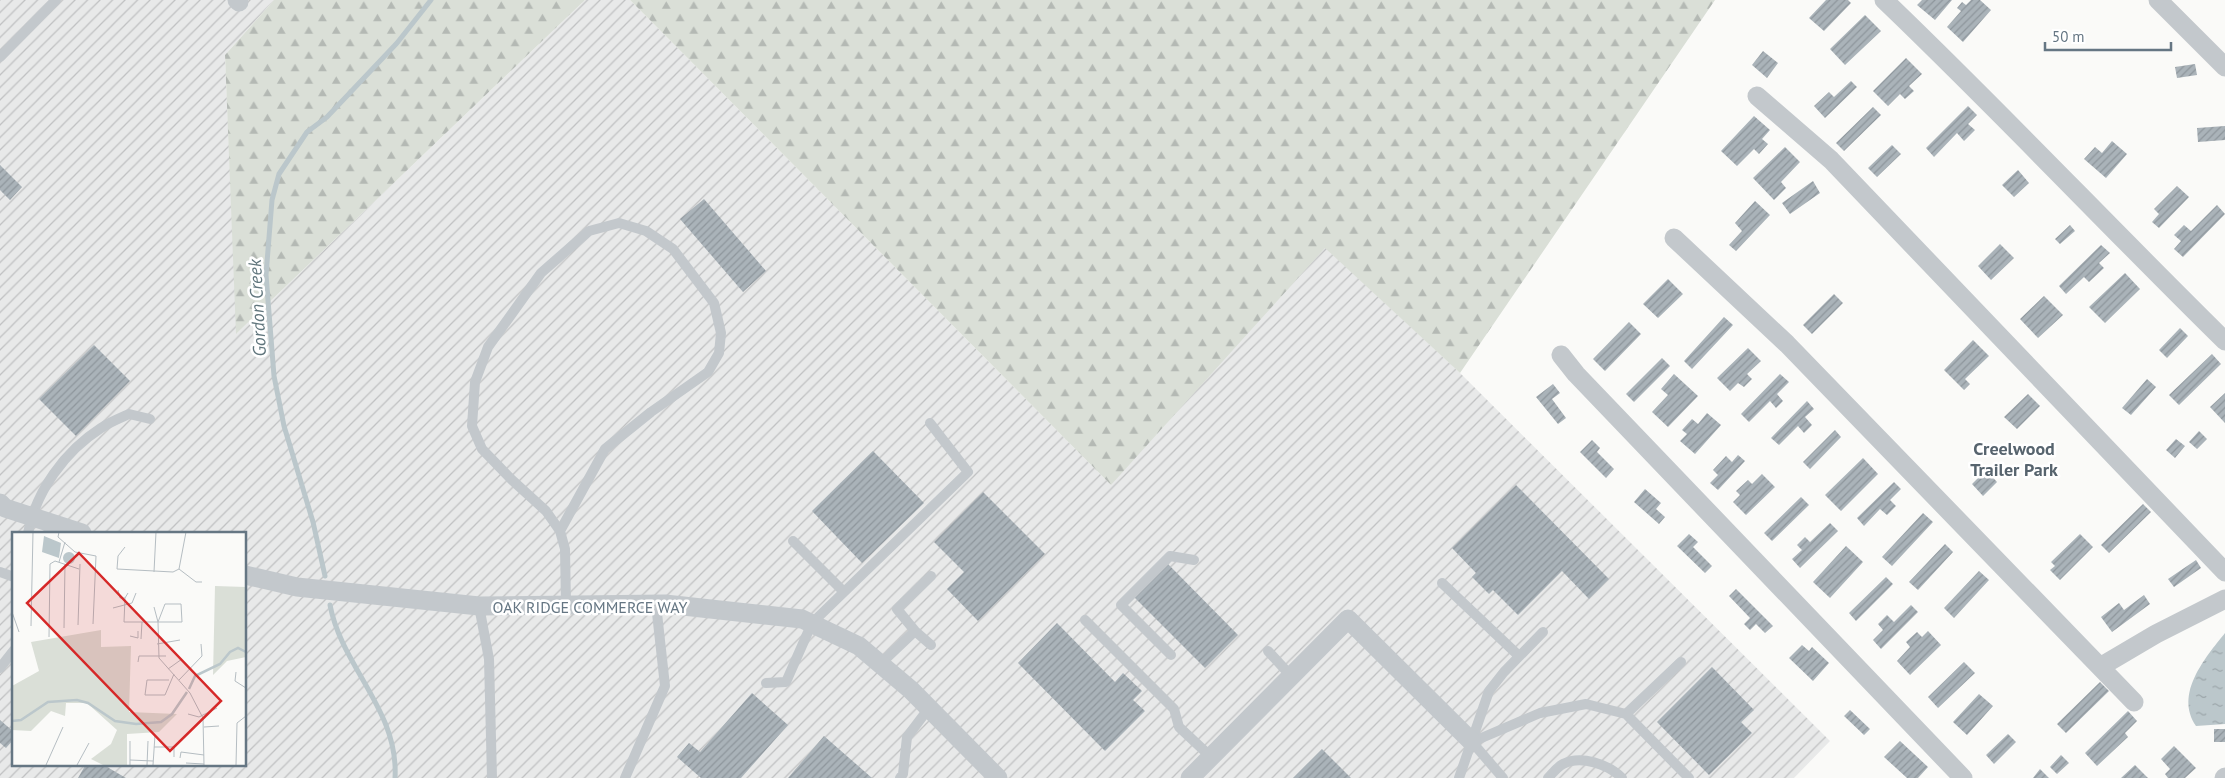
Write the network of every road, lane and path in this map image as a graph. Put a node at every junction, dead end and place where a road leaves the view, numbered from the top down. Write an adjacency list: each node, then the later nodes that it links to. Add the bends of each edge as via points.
1 (56, 0): 4 (lane)
2 (1884, 0): 8 (street, via 1980,92)
3 (2158, 0): 5 (street)
4 (0, 56)
5 (2225, 67)
6 (1757, 96): 19 (street, via 1831,160)
7 (1674, 238): 40 (street, via 1787,344)
8 (2225, 341)
9 (1561, 355): 59 (street)
10 (150, 419): 13 (lane, via 129,414 100,428 74,450 45,485)
11 (930, 424): 24 (lane, via 968,472)
12 (0, 503): 13 (street)
13 (30, 525): 15 (street)
14 (560, 531): 14 (lane, via 546,511 482,449 472,426 475,382 488,347 541,273 590,232 619,224 646,231 673,249 714,303 721,333 719,353 708,372 604,449); 28 (lane, via 565,549)
15 (76, 532)
16 (793, 541): 24 (lane)
17 (1194, 560): 36 (lane, via 1170,556 1121,605)
18 (0, 572): 22 (lane)
19 (2225, 572)
20 (246, 575): 27 (street, OAK RIDGE COMMERCE WAY, via 296,587)
21 (932, 576): 31 (lane, via 897,609)
22 (12, 577)
23 (1442, 583): 37 (lane)
24 (844, 592): 30 (lane)
25 (2225, 600): 40 (street, via 2156,634)
26 (656, 604): 28 (street, OAK RIDGE COMMERCE WAY); 30 (street, OAK RIDGE COMMERCE WAY, via 802,619); 50 (lane, via 665,686)
27 (479, 606): 28 (street, OAK RIDGE COMMERCE WAY); 49 (lane, via 489,659)
28 (566, 606)
29 (1085, 620): 48 (lane, via 1174,709 1179,727)
30 (812, 624): 39 (street, OAK RIDGE COMMERCE WAY, via 859,646); 43 (lane, via 786,682)
31 (915, 631): 33 (lane); 39 (lane)
32 (1543, 632): 37 (lane)
33 (930, 645)
34 (1268, 651): 42 (lane)
35 (12, 653): 41 (lane)
36 (1171, 655)
37 (1519, 656): 47 (lane, via 1489,691)
38 (1681, 662): 46 (lane)
39 (880, 664): 45 (street, OAK RIDGE COMMERCE WAY)
40 (2100, 667): 44 (street)
41 (0, 668)
42 (1291, 676): 47 (street, via 1348,619); 48 (street)
43 (766, 683)
44 (2134, 702)
45 (929, 708): 51 (lane, via 907,737); 52 (street, OAK RIDGE COMMERCE WAY)
46 (1626, 714): 47 (lane, via 1586,704 1540,713); 58 (lane)
47 (1472, 742): 54 (lane); 55 (lane)
48 (1211, 757): 53 (street)
49 (492, 778)
50 (625, 778)
51 (900, 778)
52 (998, 778)
53 (1190, 778)
54 (1459, 778)
55 (1503, 778)
56 (1548, 778): 57 (lane, via 1562,764 1579,760 1599,764)
57 (1622, 778)
58 (1689, 778)
59 (1963, 778)

